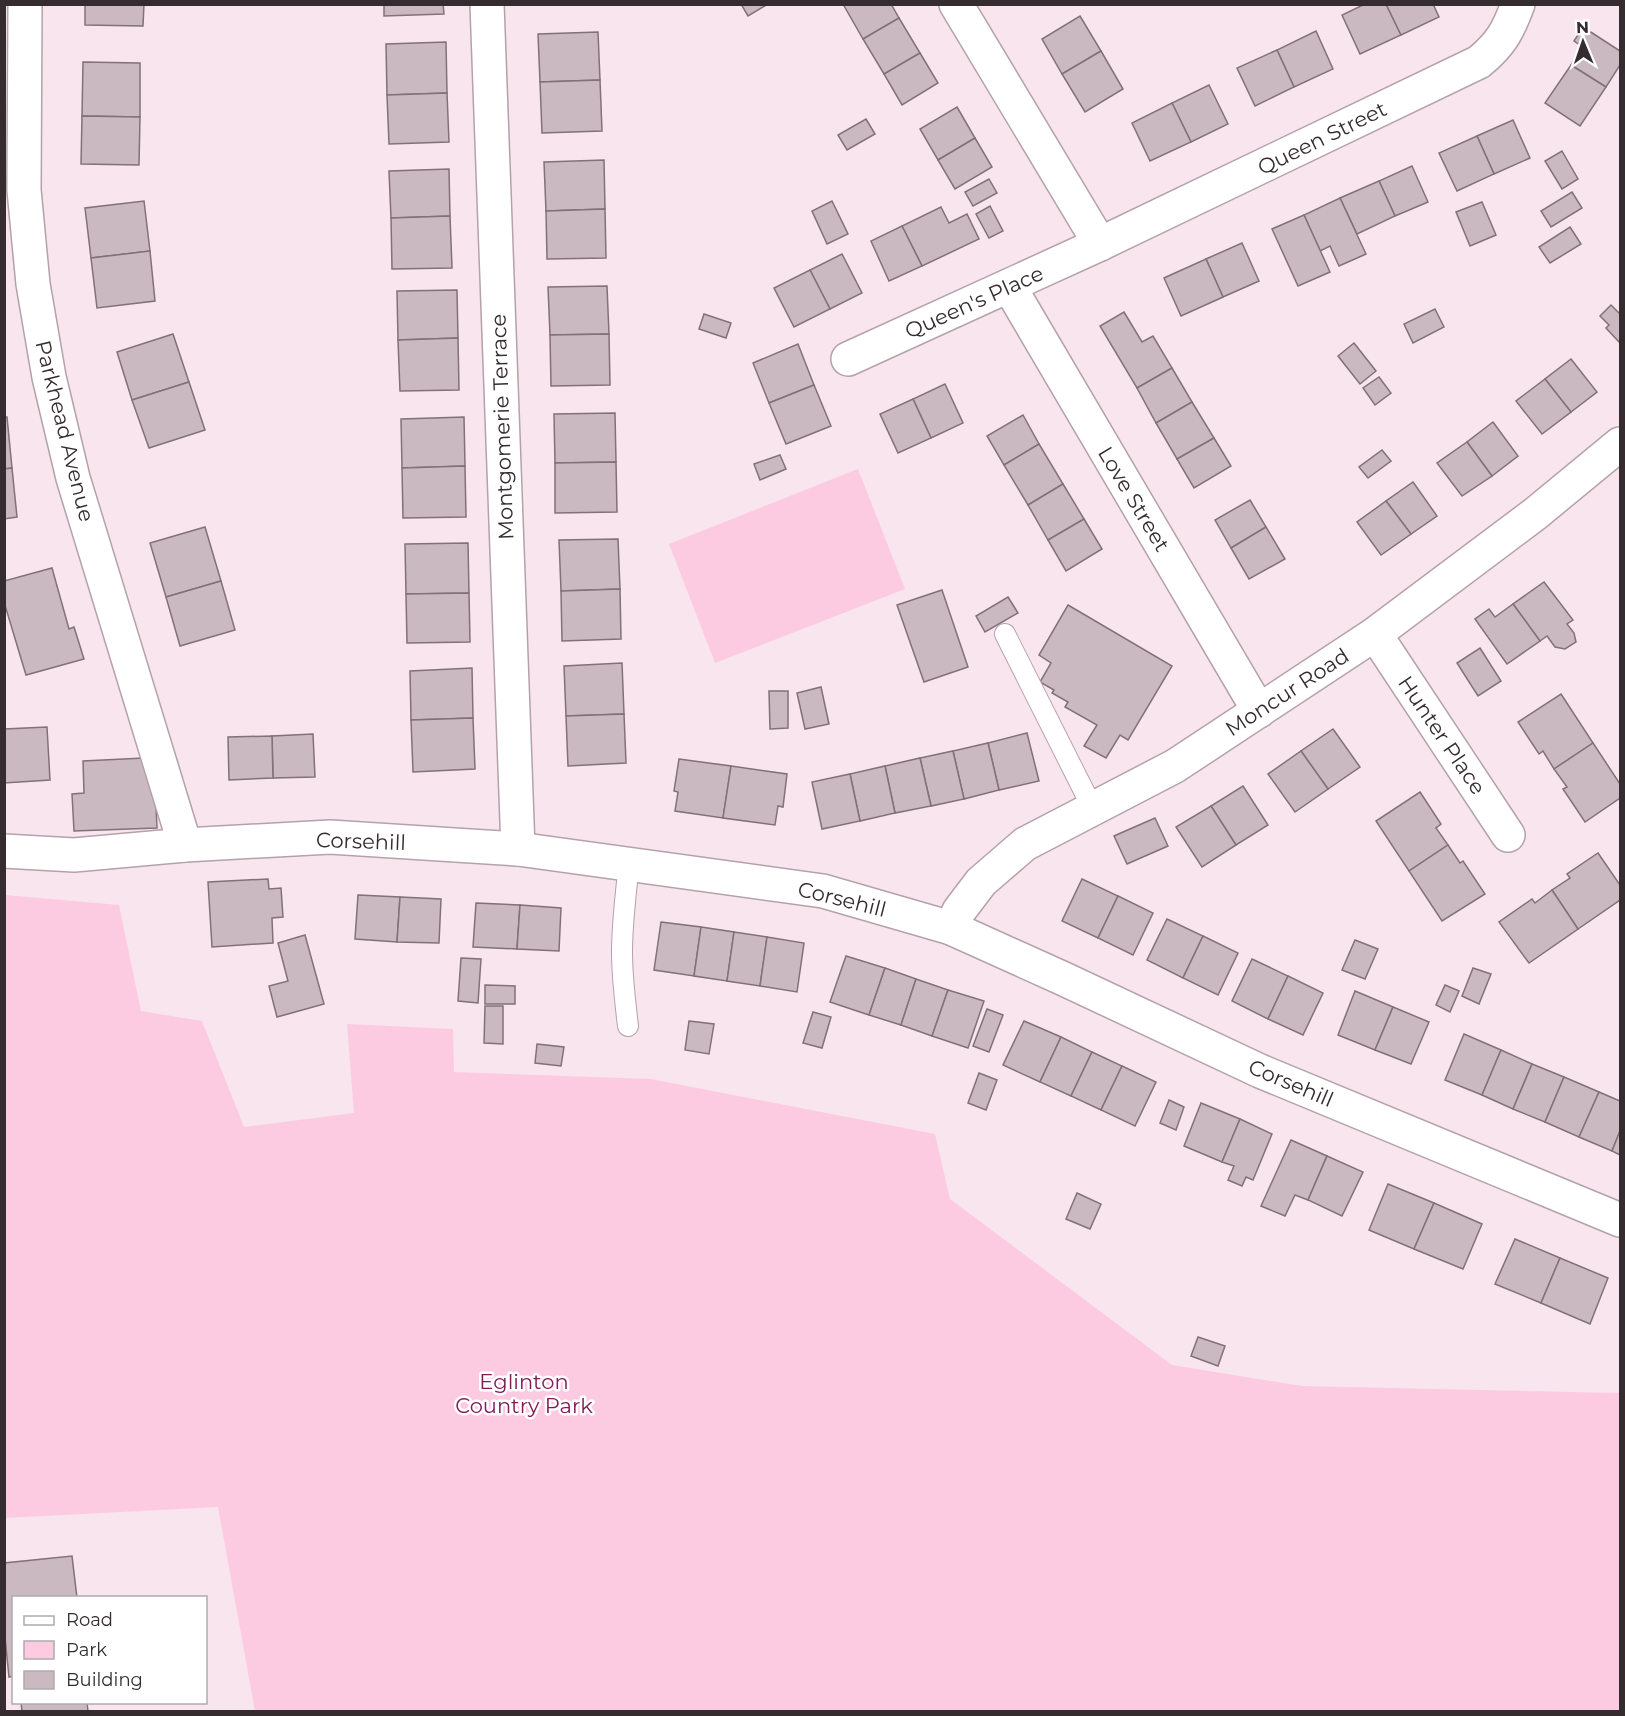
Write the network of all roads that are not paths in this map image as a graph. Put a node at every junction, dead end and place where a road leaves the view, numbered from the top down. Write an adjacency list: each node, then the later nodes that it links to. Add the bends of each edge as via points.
1 (25, 4): 14 (street, Parkhead Avenue, via 24,190 33,284 49,377 74,478)
2 (487, 4): 15 (street, Montgomerie Terrace)
3 (956, 4): 5 (street)
4 (1518, 4): 5 (street, Queen Street, via 1511,25 1496,48 1479,62)
5 (1100, 244): 6 (street, Queen's Place)
6 (1009, 286): 7 (street, Queen's Place); 11 (street, Love Street)
7 (848, 359)
8 (1620, 444): 10 (street, Moncur Road, via 1535,514)
9 (1005, 634): 12 (lane)
10 (1375, 634): 11 (street, Moncur Road); 13 (street, Hunter Place)
11 (1259, 711): 12 (street, Moncur Road, via 1175,766)
12 (1093, 809): 18 (street, Moncur Road, via 1025,844 981,882)
13 (1508, 835)
14 (185, 845): 15 (street, Corsehill, via 330,837); 16 (street, Corsehill, via 74,855)
15 (518, 849): 17 (street, Corsehill)
16 (4, 851)
17 (629, 863): 18 (street, Corsehill, via 823,891); 19 (lane, via 622,952)
18 (951, 928): 20 (street, Corsehill, via 1260,1071)
19 (628, 1026)
20 (1620, 1220)

